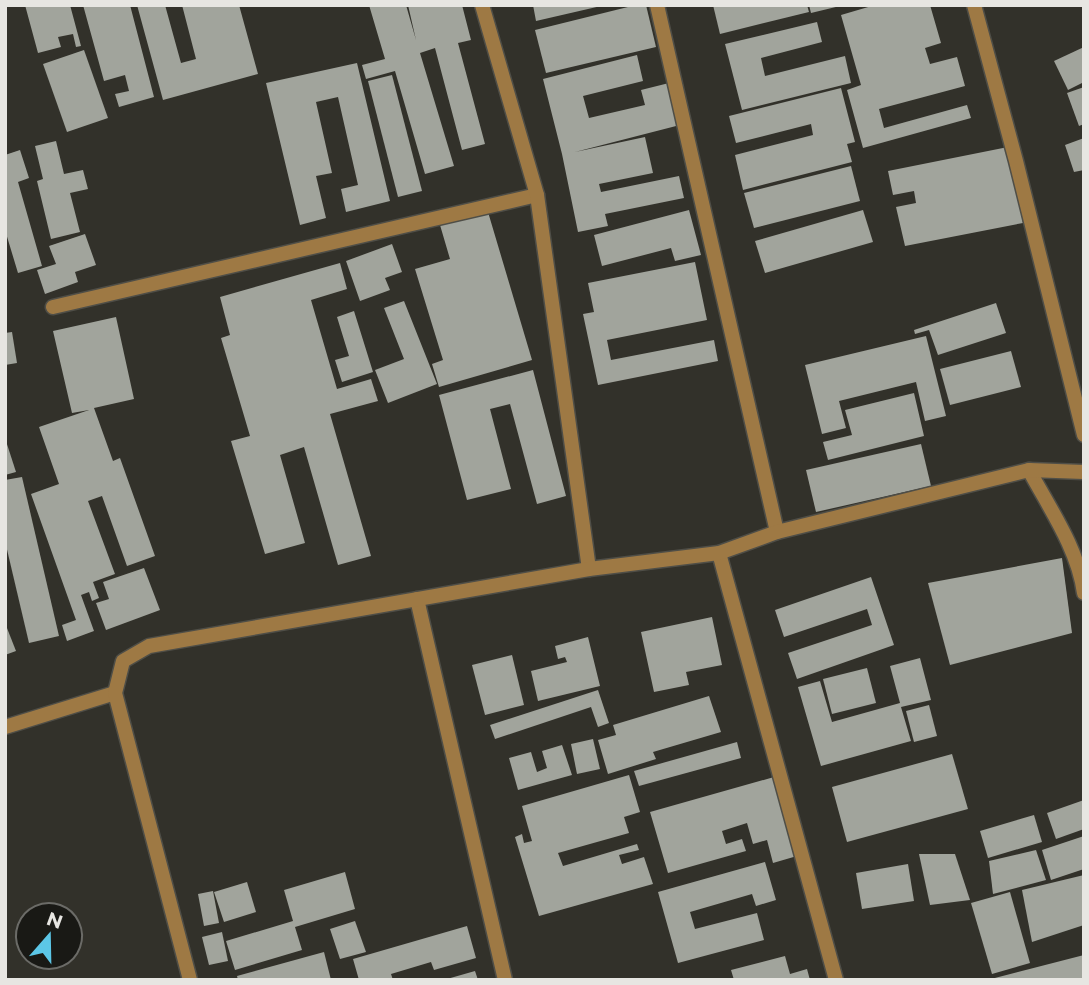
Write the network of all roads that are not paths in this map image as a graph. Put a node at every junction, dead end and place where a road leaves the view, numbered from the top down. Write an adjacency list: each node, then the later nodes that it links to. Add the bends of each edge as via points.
1 (482, 5): 4 (street)
2 (657, 5): 9 (street)
3 (974, 5): 6 (street)
4 (537, 195): 5 (street); 11 (street)
5 (53, 307)
6 (1084, 435)
7 (1029, 470): 8 (street); 9 (street); 12 (street, via 1067,539)
8 (1084, 472)
9 (777, 532): 10 (street)
10 (719, 553): 11 (street); 18 (street)
11 (589, 569): 13 (street)
12 (1084, 593)
13 (417, 599): 14 (street, via 149,646 123,661); 17 (street)
14 (116, 693): 15 (street); 16 (street)
15 (5, 727)
16 (190, 980)
17 (505, 980)
18 (836, 980)

